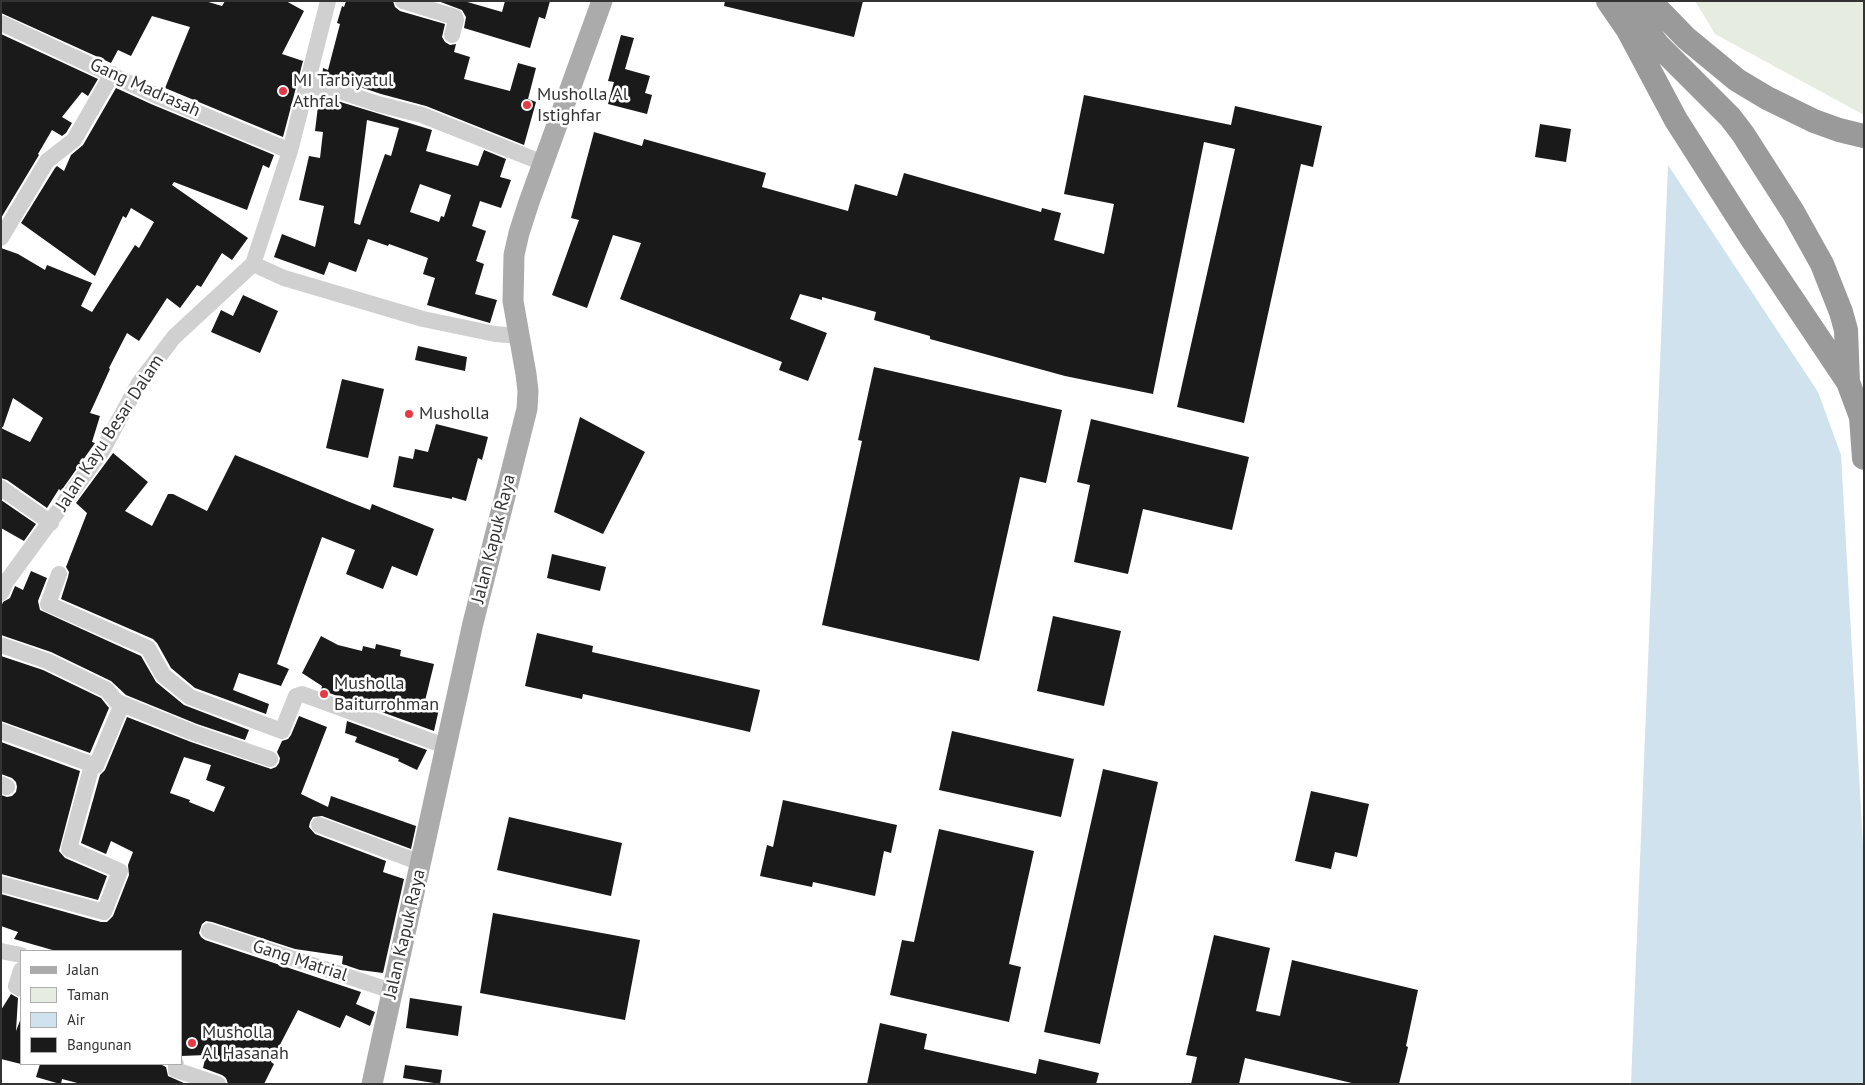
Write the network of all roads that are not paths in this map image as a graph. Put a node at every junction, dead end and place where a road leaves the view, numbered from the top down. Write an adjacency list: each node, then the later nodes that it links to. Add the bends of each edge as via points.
1 (328, 1): 10 (street, Jalan Kayu Besar Dalam)
2 (403, 1): 8 (street, via 455,17)
3 (602, 1): 13 (main road, Jalan Kapuk Raya)
4 (1608, 1): 17 (highway, via 1628,30 1676,120 1730,205)
5 (1625, 1): 17 (highway, via 1658,45 1730,117 1793,212 1822,264 1841,312)
6 (1650, 1): 11 (highway, via 1686,38 1737,80 1814,121)
7 (1, 23): 9 (street, Gang Madrasah)
8 (452, 35)
9 (112, 74): 12 (street, Gang Madrasah); 14 (street, via 74,140 47,161)
10 (308, 86): 12 (street, Jalan Kayu Besar Dalam); 13 (street, via 336,90 422,115)
11 (1864, 136)
12 (290, 151): 15 (street, Jalan Kayu Besar Dalam)
13 (543, 163): 16 (main road, Jalan Kapuk Raya, via 518,233 514,254 513,301)
14 (1, 238)
15 (253, 264): 16 (street, via 284,278 415,317 494,334); 20 (street, Jalan Kayu Besar Dalam, via 174,337 139,383 102,451)
16 (519, 336): 26 (main road, Jalan Kapuk Raya, via 527,383 526,408)
17 (1856, 382): 18 (highway)
18 (1864, 458)
19 (1, 488): 20 (street)
20 (51, 523): 22 (street, Jalan Kayu Besar Dalam)
21 (60, 574): 26 (street, via 48,604 148,648 163,675 190,697 282,730 296,696 302,694)
22 (1, 593)
23 (1, 646): 24 (street, via 47,660 107,690)
24 (122, 704): 27 (street); 28 (street)
25 (1, 731): 28 (street)
26 (445, 746): 30 (main road, Jalan Kapuk Raya)
27 (270, 759)
28 (94, 765): 31 (street, via 69,848 120,870 104,912)
29 (319, 825): 30 (street)
30 (421, 863): 37 (main road, Jalan Kapuk Raya)
31 (1, 884)
32 (208, 931): 37 (street, Gang Matrial)
33 (1, 951): 34 (street)
34 (20, 955)
35 (20, 973): 36 (street, via 16,986)
36 (20, 988)
37 (392, 991): 40 (main road, Jalan Kapuk Raya)
38 (176, 1065): 39 (street, via 176,1070)
39 (218, 1084)
40 (372, 1084)

